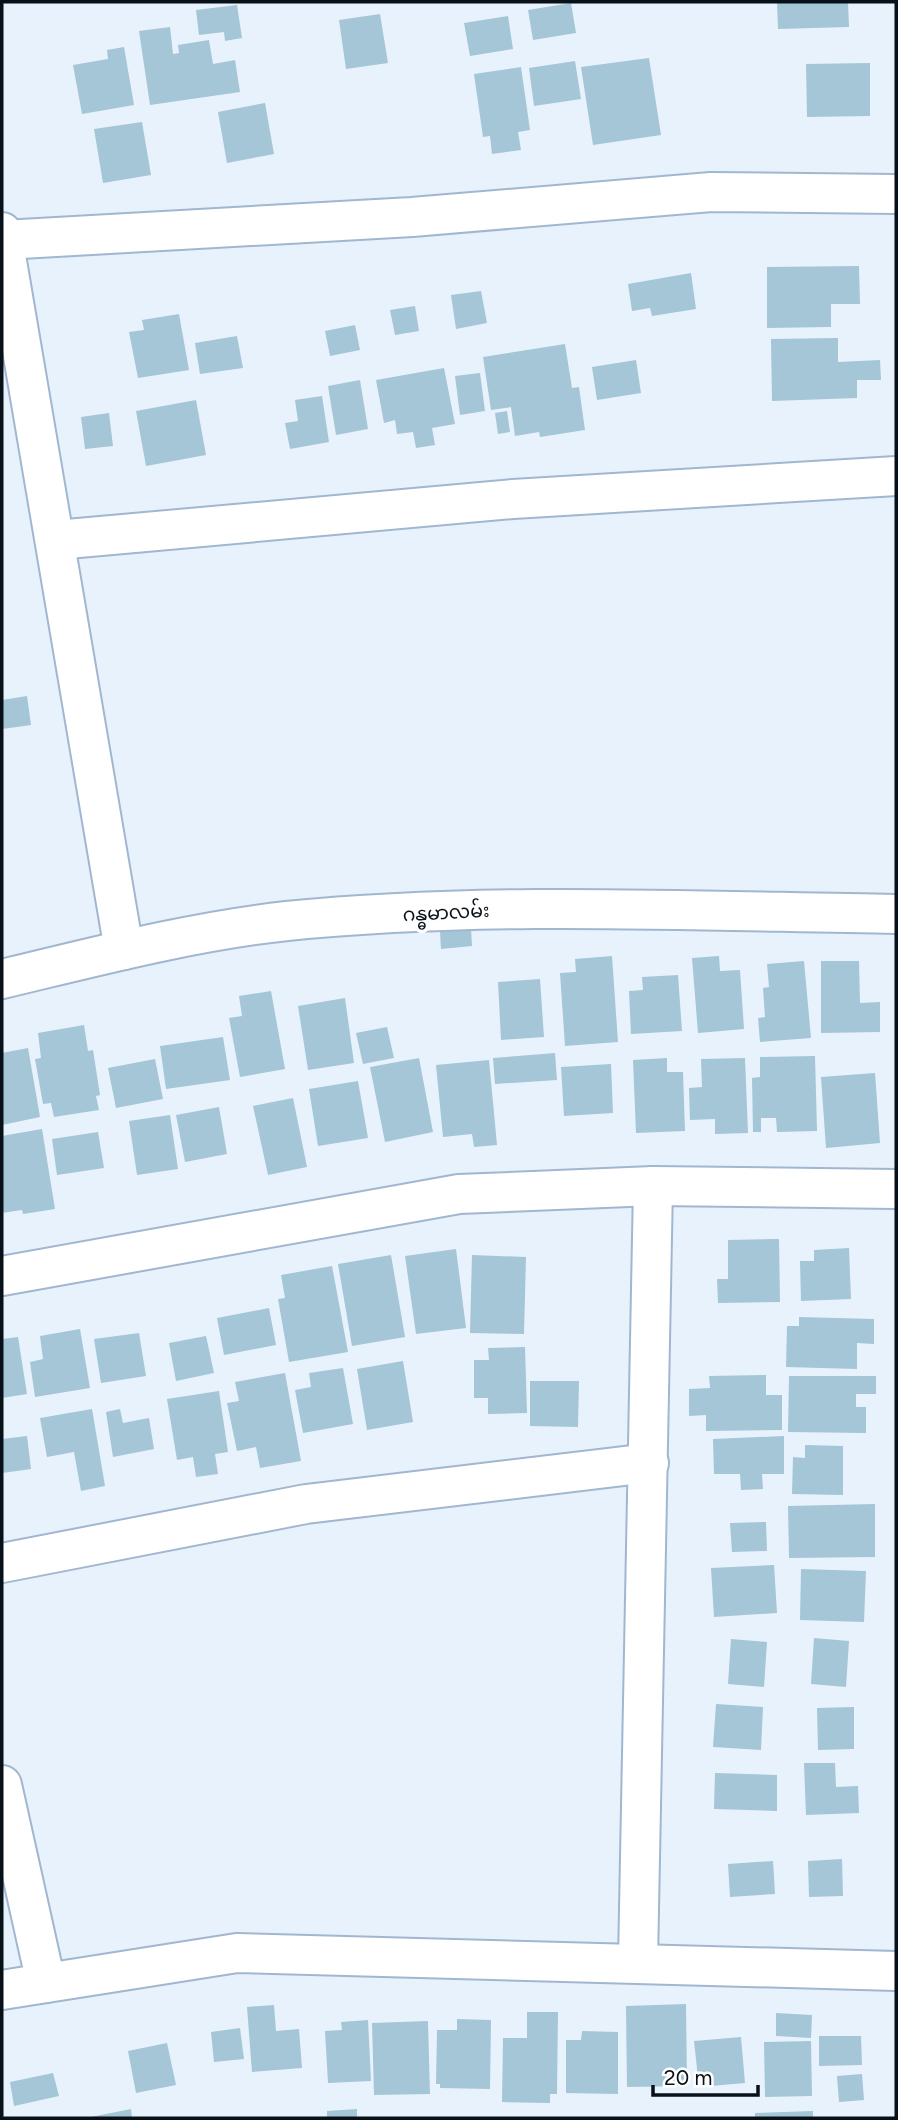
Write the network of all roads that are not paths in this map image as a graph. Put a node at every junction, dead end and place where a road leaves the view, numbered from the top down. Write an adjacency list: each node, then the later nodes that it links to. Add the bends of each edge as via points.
1 (896, 194): 2 (street, via 711,192 412,217)
2 (2, 236): 4 (street)
3 (896, 476): 4 (street, via 513,499)
4 (56, 540): 6 (street)
5 (896, 914): 6 (street, ဂန္ဓမာလမ်း, via 521,908 286,921)
6 (124, 950): 7 (street, ဂန္ဓမာလမ်း)
7 (2, 979)
8 (653, 1186): 9 (street); 10 (street, via 459,1194); 11 (street)
9 (896, 1189)
10 (2, 1276)
11 (649, 1463): 12 (street, via 306,1504); 14 (street)
12 (2, 1563)
13 (2, 1785): 16 (street)
14 (638, 1961): 15 (street); 16 (street, via 237,1953)
15 (896, 1971)
16 (46, 1983): 17 (street)
17 (2, 1990)

